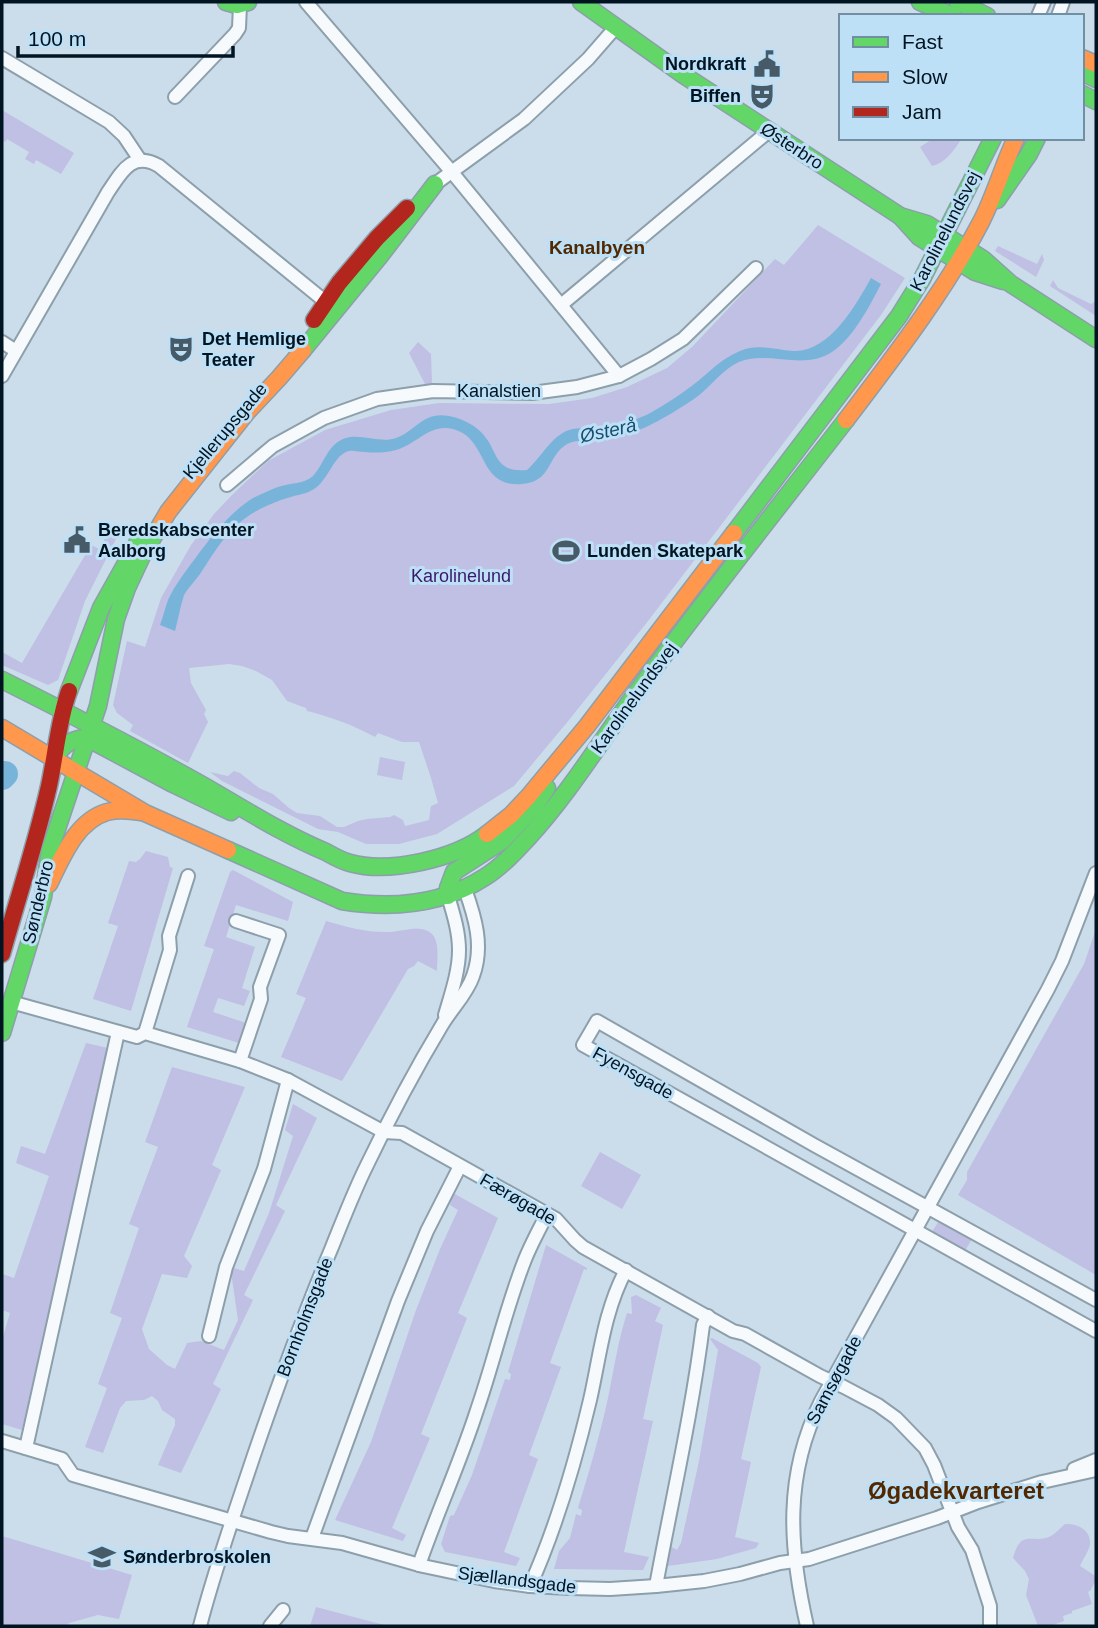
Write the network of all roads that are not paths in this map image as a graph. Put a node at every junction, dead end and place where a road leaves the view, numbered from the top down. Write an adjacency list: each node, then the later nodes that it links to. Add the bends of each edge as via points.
1 (306, 2): 18 (street)
2 (581, 2): 10 (main road, Østerbro)
3 (915, 2): 7 (main road)
4 (920, 2): 8 (main road)
5 (958, 2): 9 (main road)
6 (238, 3): 12 (street, via 235,34)
7 (935, 14)
8 (948, 14)
9 (983, 14)
10 (615, 28): 13 (main road, Østerbro); 18 (street, Kjellerupsgade, via 524,119)
11 (2, 58): 17 (street, via 109,122)
12 (175, 97)
13 (769, 131): 21 (main road, Østerbro, via 900,216 919,237); 24 (street)
14 (992, 140): 21 (main road, Karolinelundsvej)
15 (1015, 140): 20 (main road, Karolinelundsvej)
16 (1036, 140): 20 (main road)
17 (140, 160): 25 (street, via 159,166); 28 (street, via 126,167 114,182)
18 (451, 171): 19 (street, Kjellerupsgade); 24 (street)
19 (435, 184): 25 (main road, Kjellerupsgade, via 385,250)
20 (979, 225): 22 (main road, Karolinelundsvej)
21 (941, 242): 22 (main road, Østerbro); 34 (main road, Karolinelundsvej, via 899,316)
22 (961, 254): 26 (main road, Østerbro, via 983,259 1010,284); 45 (main road, Karolinelundsvej, via 902,346 640,687 549,814 487,876)
23 (755, 268): 30 (street, Kanalstien, via 683,340)
24 (561, 305): 30 (street)
25 (331, 306): 33 (main road, Kjellerupsgade, via 140,538 101,608); 36 (main road, Kjellerupsgade, via 152,537 122,602)
26 (1096, 339)
27 (2, 342): 28 (street)
28 (16, 351): 29 (street)
29 (2, 376)
30 (619, 376): 31 (street, Kanalstien, via 532,393 433,391 377,399 324,418 273,446)
31 (227, 485)
32 (2, 680): 33 (main road, Karolinelundsvej)
33 (62, 710): 36 (main road, Karolinelundsvej); 37 (main road); 38 (main road, Kjellerupsgade)
34 (587, 726): 41 (main road, Karolinelundsvej, via 511,815 471,844); 42 (main road, via 532,810 502,841)
35 (2, 728): 38 (main road, Karolinelundsvej)
36 (90, 731): 37 (main road); 39 (main road, Kjellerupsgade); 41 (main road, Karolinelundsvej, via 133,746 306,844 351,863 369,866)
37 (69, 741): 38 (main road); 39 (main road)
38 (54, 759): 39 (main road, Karolinelundsvej); 49 (main road, Sønderbro)
39 (76, 772): 40 (main road, Karolinelundsvej); 47 (main road, Sønderbro, via 50,850)
40 (145, 813): 46 (main road, Karolinelundsvej, via 342,901 394,906); 47 (main road, via 106,812 86,824 73,837)
41 (431, 860): 42 (main road)
42 (454, 872): 45 (main road); 46 (main road)
43 (1096, 873): 59 (street, Samsøgade, via 1048,989)
44 (188, 876): 54 (street)
45 (465, 889): 46 (main road, Karolinelundsvej); 51 (street, Bornholmsgade, via 478,929 478,957 474,975)
46 (447, 896): 51 (street, Bornholmsgade, via 459,949)
47 (43, 897): 50 (main road, Sønderbro)
48 (236, 921): 55 (street, via 279,935)
49 (2, 954)
50 (11, 1002): 52 (main road, Sønderbro); 53 (street, Færøgade)
51 (444, 1022): 57 (street, Bornholmsgade)
52 (2, 1032)
53 (117, 1032): 54 (street, Færøgade, via 137,1037); 69 (street)
54 (145, 1033): 55 (street, Færøgade)
55 (240, 1060): 56 (street, Færøgade)
56 (288, 1080): 57 (street, Færøgade); 66 (street, via 264,1169 226,1266)
57 (384, 1132): 58 (street, Færøgade, via 402,1133); 74 (street, Bornholmsgade, via 304,1313)
58 (460, 1166): 60 (street, Færøgade); 75 (street, via 398,1301)
59 (928, 1207): 61 (street, Samsøgade); 61 (street, Fyensgade, via 597,1021 583,1045); 63 (street, Fyensgade)
60 (547, 1214): 62 (street, Færøgade, via 579,1244); 77 (street, via 524,1260 482,1398)
61 (916, 1229): 65 (street, Fyensgade); 67 (street, Samsøgade)
62 (626, 1270): 64 (street, Færøgade); 78 (street, via 602,1334 565,1492)
63 (1096, 1300)
64 (708, 1317): 67 (street, Færøgade); 79 (street)
65 (1096, 1331)
66 (209, 1336)
67 (832, 1382): 73 (street, Færøgade, via 878,1405 913,1434 934,1465); 76 (street, Samsøgade, via 800,1455 792,1515)
68 (2, 1441): 69 (street, Sjællandsgade)
69 (26, 1448): 74 (street, Sjællandsgade, via 62,1459 73,1475)
70 (1096, 1460): 72 (street, Sjællandsgade)
71 (1096, 1470): 72 (street, Sjællandsgade)
72 (1042, 1482): 73 (street, Sjællandsgade)
73 (952, 1511): 76 (street, Sjællandsgade); 84 (street, Færøgade, via 972,1550 990,1605)
74 (233, 1520): 75 (street, Sjællandsgade); 81 (street, Bornholmsgade)
75 (312, 1538): 77 (street, Sjællandsgade)
76 (796, 1561): 79 (street, Sjællandsgade); 83 (street, Samsøgade)
77 (419, 1565): 78 (street, Sjællandsgade)
78 (530, 1586): 79 (street, Sjællandsgade)
79 (656, 1586)
80 (283, 1610): 82 (street)
81 (200, 1626)
82 (270, 1626)
83 (807, 1626)
84 (990, 1626)

